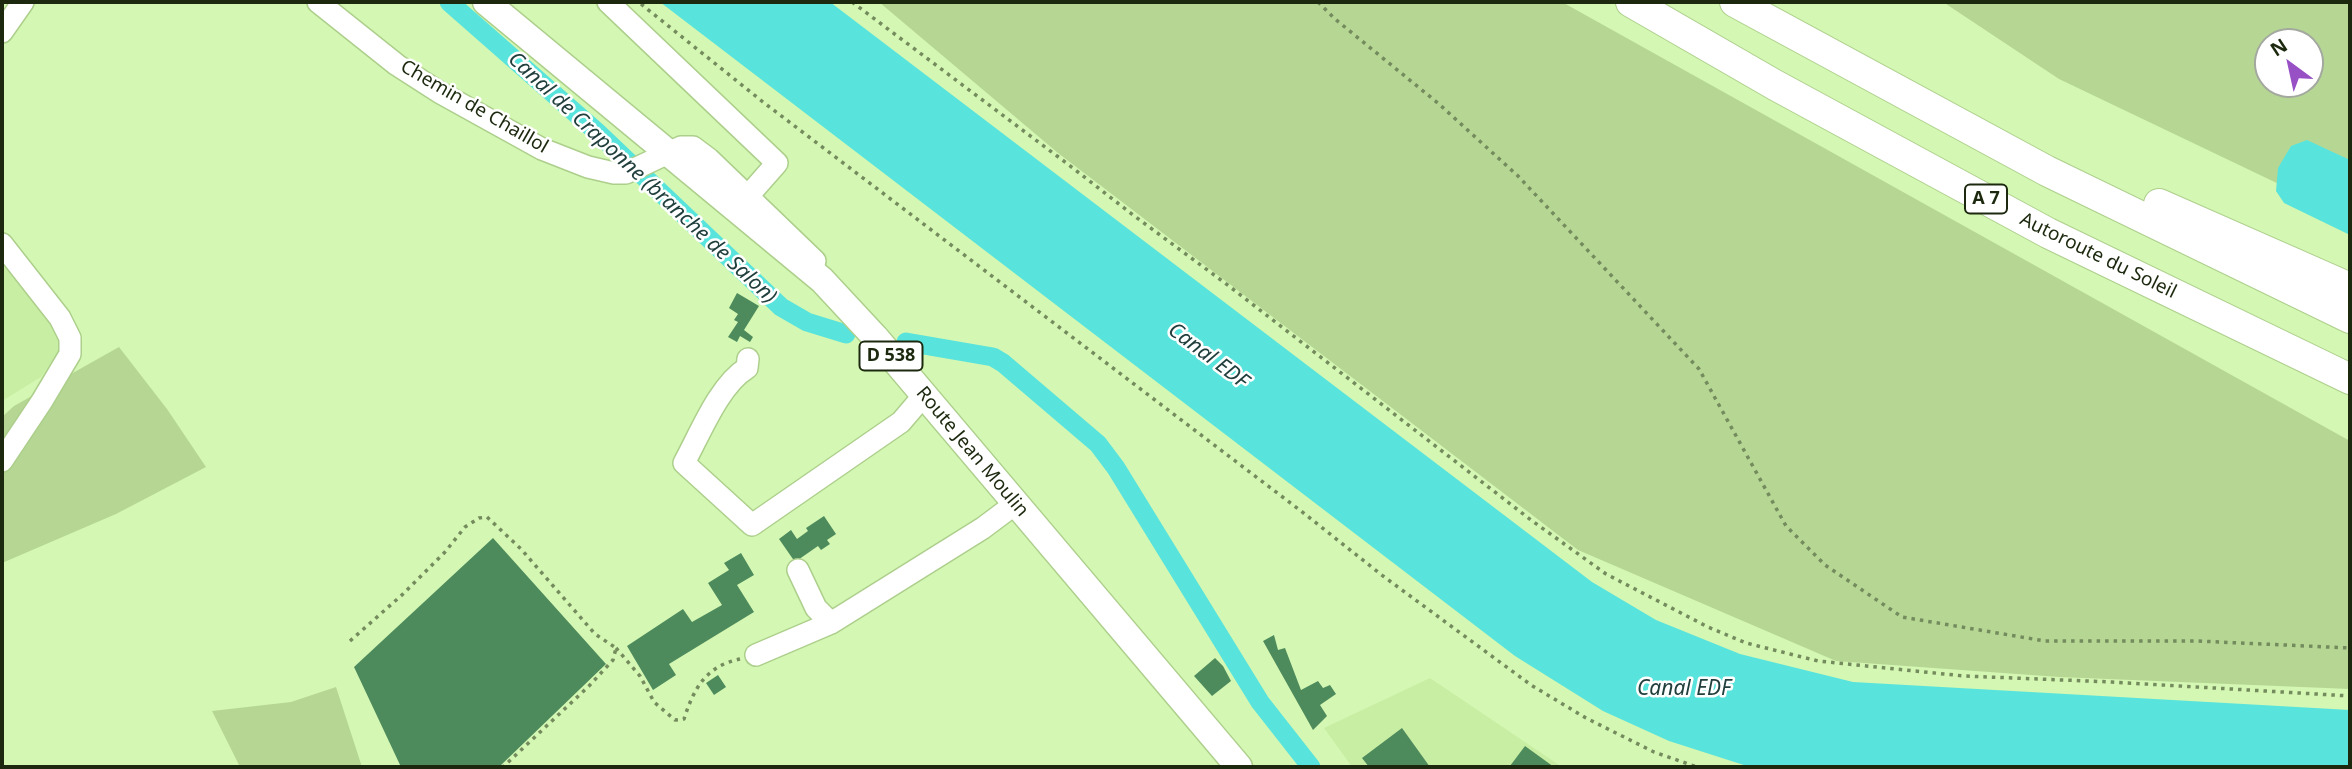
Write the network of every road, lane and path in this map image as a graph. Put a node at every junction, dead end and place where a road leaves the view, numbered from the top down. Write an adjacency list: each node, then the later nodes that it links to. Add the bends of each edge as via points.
1 (23, 2): 10 (street)
2 (318, 2): 11 (street, Chemin de Chaillol, via 397,65 542,149 614,173)
3 (486, 2): 11 (main road, Route Jean Moulin / D 538)
4 (608, 2): 13 (street, via 777,163 777,176)
5 (638, 2): 32 (path, via 1531,685 1642,746)
6 (852, 2): 29 (path, via 1531,520 1606,573 1707,627 1746,643 1818,662 1964,676)
7 (1318, 2): 27 (path, via 1518,176 1699,369 1786,526 1825,565 1902,617 2045,641)
8 (1631, 2): 19 (highway, Autoroute du Soleil / A 7, via 2048,233)
9 (1735, 2): 12 (highway)
10 (2, 32)
11 (669, 154): 13 (street, via 693,147); 16 (main road, Route Jean Moulin / D 538, via 822,280)
12 (2047, 171): 15 (highway, via 2090,173); 17 (highway)
13 (748, 196): 16 (street, via 814,259)
14 (2, 244): 21 (street, via 61,318 70,338 70,354)
15 (2350, 288)
16 (848, 307): 20 (main road, Route Jean Moulin / D 538)
17 (2350, 318)
18 (748, 359): 20 (street, via 747,368 737,374 716,404 684,463 752,525 901,422)
19 (2350, 379)
20 (924, 395): 22 (main road, Route Jean Moulin / D 538)
21 (2, 461)
22 (1015, 504): 24 (street); 31 (main road, Route Jean Moulin / D 538)
23 (798, 570): 24 (street, via 816,608)
24 (831, 623): 28 (street)
25 (350, 641): 26 (path, via 403,594 465,527 487,517 595,634)
26 (616, 648): 28 (path, via 654,702 675,720 684,719 693,692 704,678 725,662); 30 (path, via 613,660 589,686)
27 (2350, 648)
28 (756, 655)
29 (2350, 696)
30 (503, 767)
31 (1238, 767)
32 (1697, 767)

